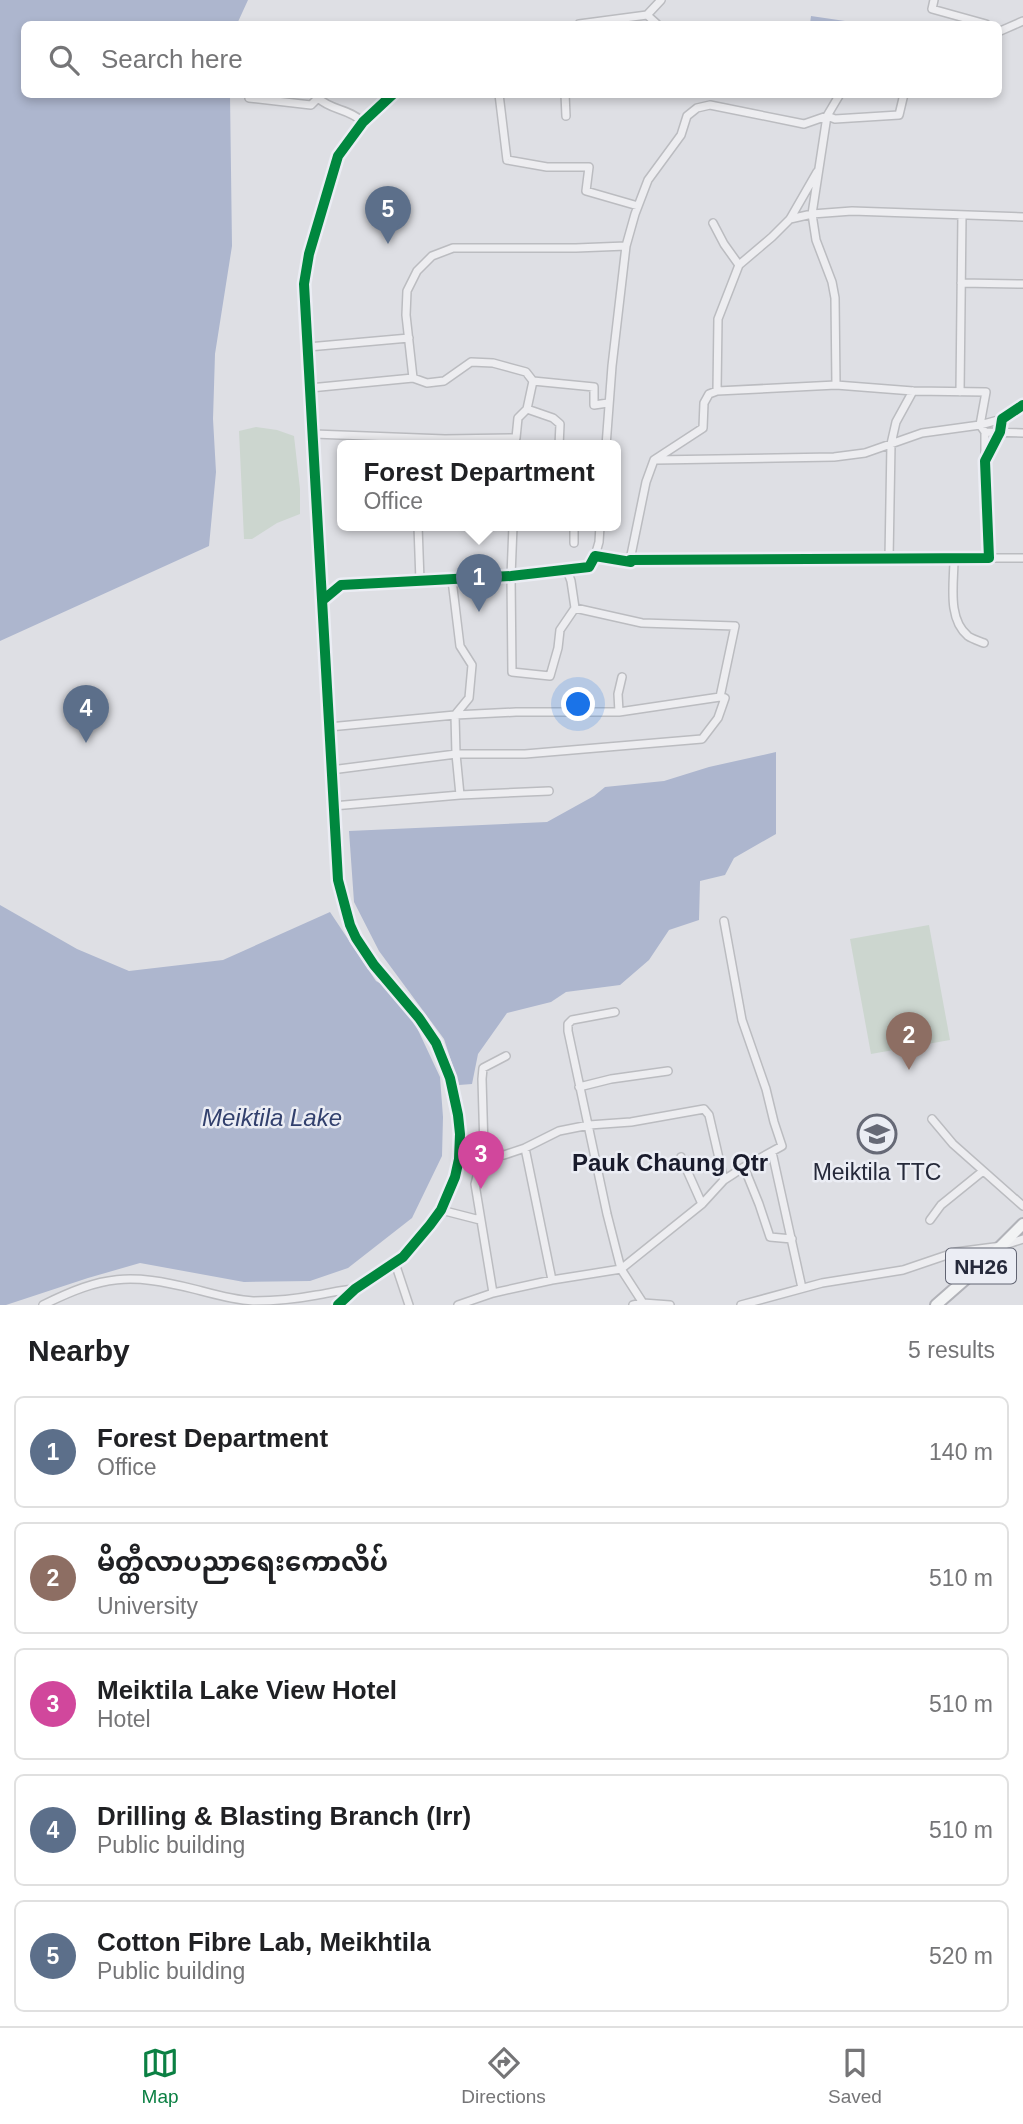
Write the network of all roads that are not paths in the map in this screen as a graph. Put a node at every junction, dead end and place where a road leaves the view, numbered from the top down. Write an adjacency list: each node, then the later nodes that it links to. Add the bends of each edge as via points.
1 (661, 0): 3 (street)
2 (934, 0): 6 (street, via 932,9)
3 (647, 15): 4 (street); 5 (street)
4 (602, 21)
5 (654, 21)
6 (975, 21)
7 (1023, 21): 8 (street)
8 (1002, 30)
9 (249, 98): 10 (street, via 311,104)
10 (316, 98)
11 (320, 98): 19 (street, via 353,112)
12 (389, 98): 19 (street)
13 (499, 98): 21 (street, via 507,160 547,167 589,167 586,191)
14 (565, 98): 17 (street)
15 (838, 98): 18 (street)
16 (903, 98): 18 (street, via 899,115)
17 (566, 116)
18 (827, 116): 20 (street); 21 (street, via 804,124 710,105 697,108 687,116 681,135 648,180)
19 (363, 122): 32 (street, via 338,156 310,254 304,284)
20 (819, 169): 22 (street); 25 (street)
21 (638, 206): 27 (street)
22 (812, 214): 23 (street); 25 (street); 35 (street, via 835,298)
23 (962, 215): 24 (street); 29 (street)
24 (1023, 217)
25 (790, 219): 28 (street)
26 (713, 223): 28 (street)
27 (626, 246): 31 (street, via 453,248 432,256 407,291); 40 (street)
28 (739, 265): 37 (street, via 718,319)
29 (961, 283): 30 (street); 39 (street)
30 (1023, 284)
31 (409, 338): 32 (street); 33 (street)
32 (308, 347): 36 (street)
33 (413, 378): 34 (street, via 427,383 444,381 471,362 526,372); 36 (street)
34 (533, 381): 40 (street, via 594,387 594,405); 42 (street)
35 (836, 385): 37 (street); 38 (street)
36 (310, 388): 46 (street)
37 (717, 391): 53 (street, via 704,403 703,428)
38 (913, 391): 39 (street); 52 (street, via 896,422)
39 (960, 391): 44 (street, via 986,392)
40 (608, 403): 51 (street)
41 (1023, 405): 43 (street)
42 (527, 409): 49 (street, via 518,418); 50 (street, via 560,424)
43 (1002, 419): 44 (street); 45 (street)
44 (982, 429): 45 (street); 52 (street, via 922,433); 54 (street)
45 (1000, 432): 47 (street); 54 (street)
46 (314, 433): 48 (street); 70 (street)
47 (1023, 433)
48 (393, 440)
49 (516, 440)
50 (559, 440)
51 (606, 440)
52 (891, 444): 53 (street, via 834,457); 63 (street)
53 (654, 460): 65 (street)
54 (985, 461): 61 (street)
55 (418, 531): 69 (street)
56 (513, 531): 67 (street)
57 (574, 531): 59 (street)
58 (600, 531): 60 (street)
59 (574, 544)
60 (595, 556): 65 (street); 66 (street, via 589,567)
61 (989, 558): 62 (street); 64 (street)
62 (1023, 558)
63 (890, 559): 64 (street); 65 (street)
64 (954, 559): 72 (street, via 954,611 968,635)
65 (630, 560)
66 (567, 570): 67 (street); 71 (street)
67 (511, 576): 68 (street); 71 (street, via 512,672 550,676 560,629)
68 (452, 580): 69 (street); 76 (street, via 460,646 472,665 469,698)
69 (420, 581): 70 (street, via 341,585)
70 (323, 600): 77 (street)
71 (575, 608): 74 (street, via 642,623 735,626)
72 (984, 643)
73 (622, 677): 75 (street)
74 (720, 697): 75 (street); 78 (street, via 725,698 718,718 702,740 525,754)
75 (618, 712): 76 (street)
76 (455, 715): 77 (street); 78 (street)
77 (329, 727): 79 (street)
78 (456, 754): 79 (street); 81 (street)
79 (331, 770): 82 (street)
80 (549, 791): 81 (street)
81 (460, 795): 82 (street)
82 (334, 806): 94 (street, via 338,880 350,925 374,965 424,1024 439,1050 458,1115)
83 (724, 921): 91 (street, via 741,1020 782,1146)
84 (615, 1012): 87 (street, via 568,1024)
85 (506, 1056): 93 (street, via 483,1068 484,1149)
86 (668, 1071): 87 (street)
87 (579, 1087): 89 (street)
88 (932, 1119): 96 (street)
89 (589, 1125): 90 (street, via 559,1131); 97 (street, via 704,1109); 108 (street)
90 (525, 1148): 93 (street); 109 (street)
91 (772, 1152): 95 (street); 104 (street)
92 (681, 1157): 98 (street)
93 (480, 1158): 94 (street); 101 (street, via 475,1184)
94 (460, 1159): 100 (street)
95 (744, 1167): 97 (street); 104 (street, via 770,1237)
96 (983, 1171): 99 (street); 102 (street, via 941,1205)
97 (724, 1180): 98 (street)
98 (702, 1203): 108 (street)
99 (1023, 1206)
100 (441, 1210): 101 (street); 107 (street)
101 (481, 1220): 112 (street)
102 (930, 1220)
103 (1023, 1224): 106 (highway, NH26)
104 (792, 1239): 110 (street)
105 (1023, 1239): 106 (street)
106 (1002, 1246): 110 (street); 122 (highway, NH26)
107 (395, 1263): 111 (street); 117 (street)
108 (621, 1269): 109 (street); 114 (street)
109 (552, 1280): 112 (street)
110 (802, 1288): 121 (street)
111 (355, 1289): 115 (street, via 251,1301 125,1278 92,1284); 116 (street)
112 (493, 1293): 113 (street)
113 (482, 1301): 118 (street)
114 (643, 1303): 119 (street); 120 (street)
115 (43, 1305)
116 (338, 1305)
117 (410, 1305)
118 (458, 1305)
119 (633, 1305)
120 (670, 1305)
121 (741, 1305)
122 (936, 1305)

